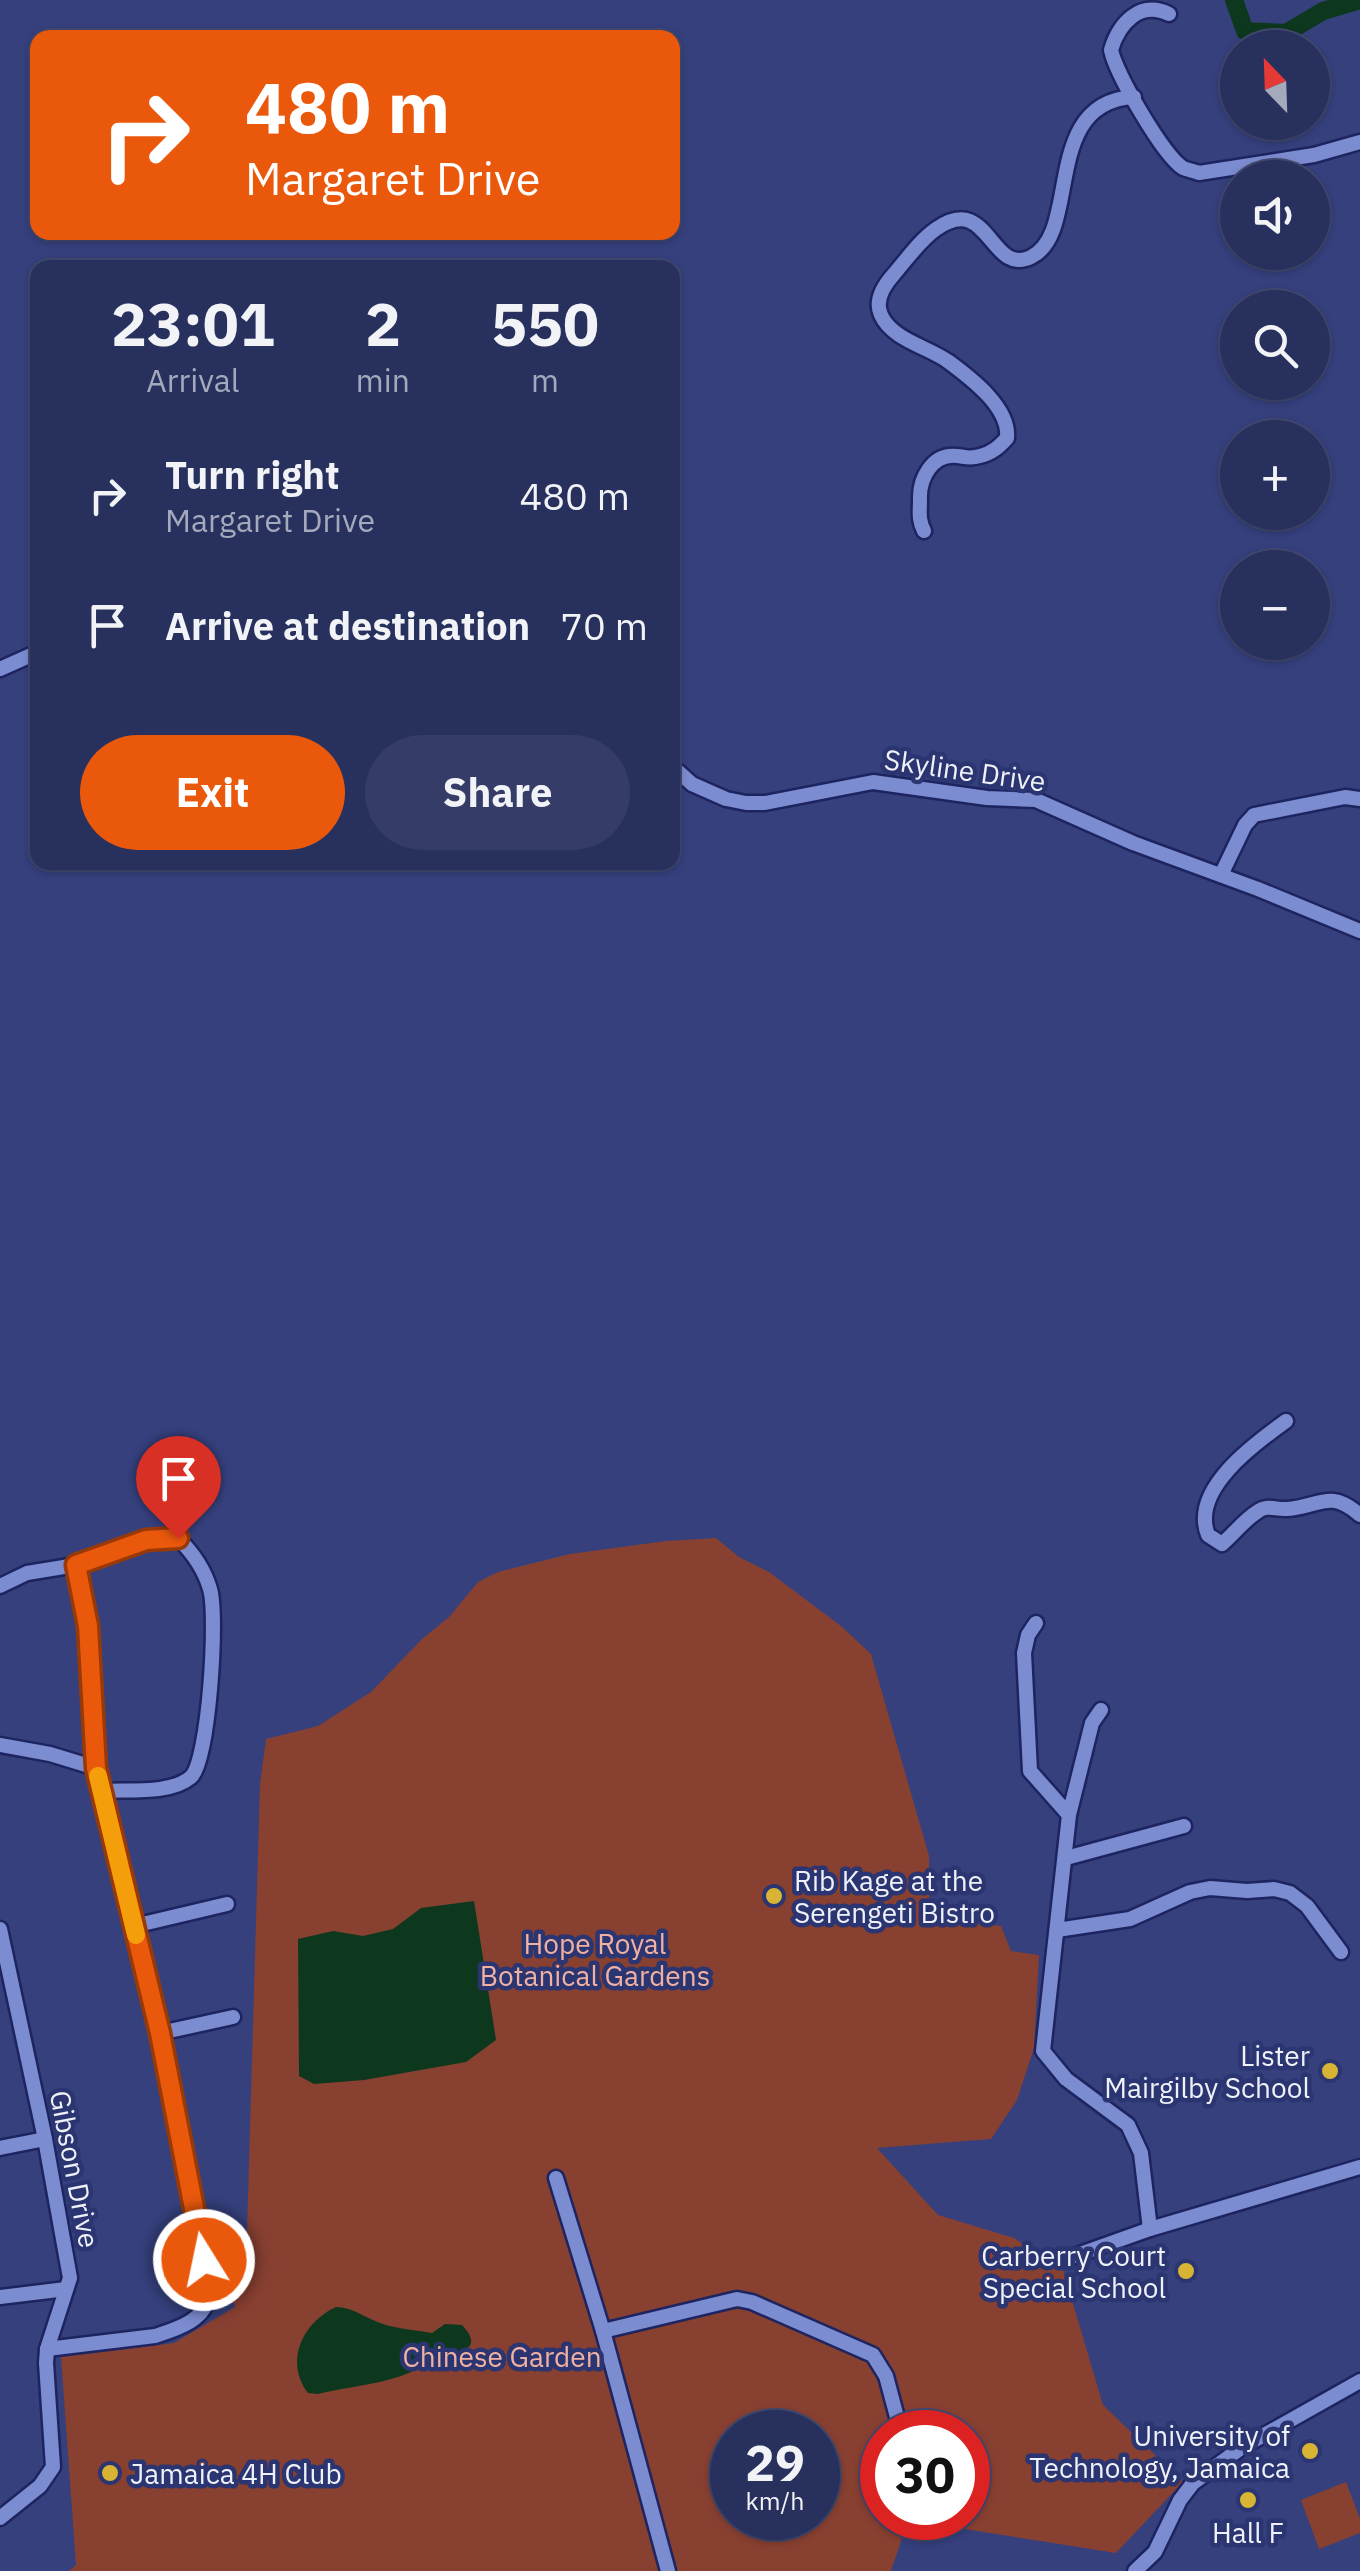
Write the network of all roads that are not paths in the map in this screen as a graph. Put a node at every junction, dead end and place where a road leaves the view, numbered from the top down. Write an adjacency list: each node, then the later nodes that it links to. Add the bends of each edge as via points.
1 (1169, 14): 2 (street, via 1155,8 1137,12 1111,50)
2 (1134, 97): 3 (street, via 1164,148 1183,168 1199,173); 4 (street, via 1094,111 1076,138 1060,186 1056,228 1032,257 1012,258 979,225 953,218 932,230 886,283 878,300 886,322 948,362 994,403 1008,428 1007,438 986,455 943,457 928,468 919,496)
3 (1360, 142)
4 (924, 531)
5 (30, 656): 6 (street)
6 (0, 670)
7 (680, 773): 9 (street, Skyline Drive, via 746,803 864,782 1036,800)
8 (1360, 799): 9 (street, via 1254,815)
9 (1221, 875): 10 (street, Skyline Drive)
10 (1360, 931)
11 (1286, 1422): 12 (street, via 1220,1479 1204,1517 1208,1535 1222,1544 1268,1506 1287,1510 1339,1500)
12 (1360, 1515)
13 (76, 1565): 14 (street, via 27,1573); 18 (street, via 88,1626); 19 (street, via 146,1540 178,1538 196,1556 211,1591 208,1713 195,1773 173,1786)
14 (0, 1586)
15 (1036, 1623): 20 (street, via 1024,1653 1030,1771)
16 (1101, 1710): 20 (street)
17 (0, 1745): 18 (street)
18 (96, 1768): 19 (street)
19 (101, 1791): 24 (street)
20 (1070, 1816): 22 (street)
21 (1184, 1826): 22 (street)
22 (1066, 1858): 26 (street)
23 (228, 1904): 24 (street)
24 (134, 1926): 30 (street)
25 (0, 1929): 28 (street, Gibson Drive)
26 (1057, 1930): 27 (street, via 1130,1918 1210,1888 1274,1889 1306,1906); 35 (street, via 1042,2051 1066,2079 1128,2125 1141,2153)
27 (1341, 1952)
28 (6, 1986): 31 (street, Gibson Drive)
29 (233, 2017): 30 (street)
30 (160, 2033): 40 (street, via 209,2302 200,2315 155,2336)
31 (45, 2139): 32 (street); 37 (street, Gibson Drive, via 70,2278)
32 (0, 2148)
33 (1360, 2167): 35 (street)
34 (556, 2178): 39 (street)
35 (1150, 2228): 36 (street)
36 (1066, 2259)
37 (66, 2289): 38 (street); 40 (street, Gibson Drive)
38 (0, 2297)
39 (602, 2331): 42 (street, via 737,2299 752,2302 873,2355); 44 (street)
40 (47, 2349): 43 (street, Gibson Drive, via 52,2467 40,2486)
41 (1360, 2381): 45 (street, via 1193,2483 1155,2552)
42 (894, 2410)
43 (0, 2518)
44 (668, 2571)
45 (1135, 2571)

